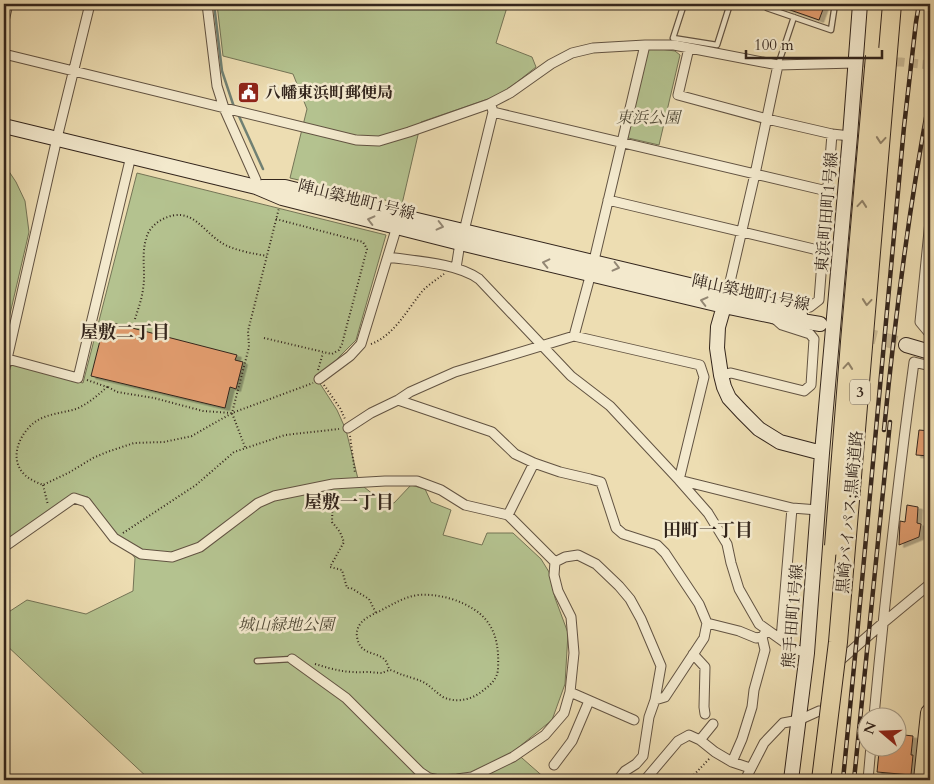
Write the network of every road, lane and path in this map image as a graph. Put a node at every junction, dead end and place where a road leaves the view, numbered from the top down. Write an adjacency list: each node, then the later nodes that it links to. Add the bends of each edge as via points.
1 (8, 4): 12 (street)
2 (90, 4): 18 (street)
3 (207, 4): 20 (street, via 216,86)
4 (684, 4): 5 (lane, via 673,38 717,45)
5 (730, 4)
6 (768, 4): 11 (lane, via 767,8)
7 (835, 4): 11 (lane, via 831,30)
8 (860, 4): 16 (street, 東浜町田町1号線)
9 (880, 4): 110 (highway, 黒崎バイパス;黒崎道路 / 3, one-way to 9, bridge, via 826,642)
10 (892, 4): 111 (highway, 黒崎バイパス;黒崎道路 / 3, one-way to 111, bridge, via 838,642)
11 (794, 17): 17 (lane)
12 (4, 21)
13 (645, 45): 14 (street); 19 (street, via 593,48 572,53 551,64); 26 (street)
14 (689, 48): 17 (street); 21 (street, via 678,95)
15 (4, 54): 18 (street)
16 (855, 63): 17 (street); 24 (street, 東浜町田町1号線)
17 (778, 65): 21 (street)
18 (74, 72): 20 (street); 25 (street)
19 (491, 108): 20 (street, via 379,141 356,140); 26 (street); 37 (street)
20 (227, 109): 29 (street)
21 (767, 119): 23 (street); 28 (street)
22 (4, 126): 25 (street, 陣山築地町1号線)
23 (832, 134): 24 (street); 30 (street)
24 (850, 136): 65 (street, 東浜町田町1号線)
25 (57, 138): 27 (street, 陣山築地町1号線); 54 (street)
26 (622, 142): 28 (street); 32 (street)
27 (131, 156): 29 (street, 陣山築地町1号線); 58 (street)
28 (755, 174): 30 (street); 36 (street)
29 (256, 187): 31 (street, 陣山築地町1号線); 34 (street, 陣山築地町1号線, via 285,187)
30 (827, 191): 38 (street)
31 (282, 198): 33 (path); 34 (street, 陣山築地町1号線, one-way to 31)
32 (608, 200): 36 (street); 41 (street)
33 (276, 220): 39 (path); 52 (path, via 363,242 367,249 342,344 332,354)
34 (398, 221): 37 (street, 陣山築地町1号線); 40 (street)
35 (930, 221): 46 (street, via 920,322)
36 (741, 232): 38 (street); 43 (street)
37 (462, 237): 41 (street, 陣山築地町1号線); 42 (street)
38 (822, 251): 44 (street, via 819,300 810,308 789,302)
39 (267, 256): 45 (path, via 223,244 193,218 169,216 158,222 146,237 144,289); 62 (path)
40 (388, 257): 42 (street); 49 (street)
41 (592, 267): 43 (street, 陣山築地町1号線); 47 (street)
42 (455, 268): 49 (path, via 421,293 384,337 372,344); 50 (street, via 479,279)
43 (726, 300): 44 (street, 陣山築地町1号線); 57 (street, via 718,327)
44 (775, 312): 57 (street, via 782,325 810,334 814,339 811,385 804,391 731,373)
45 (135, 319)
46 (930, 334)
47 (574, 336): 50 (street); 67 (street, via 700,365 704,377)
48 (264, 338): 52 (path)
49 (361, 344): 59 (street)
50 (541, 345): 61 (street, via 455,372); 67 (street, via 571,376 610,406)
51 (906, 345): 53 (street)
52 (324, 352): 59 (path, via 318,370)
53 (930, 352)
54 (5, 358): 56 (street); 58 (street)
55 (930, 366): 80 (street, via 914,362)
56 (4, 372)
57 (720, 375): 65 (street, via 729,398 759,430 780,442)
58 (78, 378): 60 (path)
59 (319, 379): 62 (path); 63 (path, via 340,408)
60 (108, 387): 62 (path, via 117,392 203,411); 70 (path, via 86,404 35,422 21,438 16,459 19,466 28,478)
61 (398, 400): 63 (street); 66 (street, via 492,432 515,454)
62 (232, 413): 64 (path); 70 (path, via 192,436 164,442 134,443 106,452)
63 (348, 428): 64 (path, via 285,435); 68 (path)
64 (245, 448): 75 (path, via 234,452 196,485)
65 (822, 454): 72 (street, 熊手田町1号線)
66 (534, 463): 74 (street); 81 (street, via 601,482 616,528 623,534 657,545 666,553)
67 (679, 480): 71 (street); 82 (street, via 708,513 727,544 739,589)
68 (356, 483): 69 (street); 74 (street, via 418,481 465,505)
69 (333, 484): 75 (street, via 258,502 200,548 172,556 141,554); 79 (path, via 332,522 344,542 330,567 342,570 347,588 369,599)
70 (43, 485): 73 (path)
71 (792, 508): 72 (street); 83 (street)
72 (818, 510): 84 (street, 熊手田町1号線)
73 (51, 514): 75 (street, via 74,498 86,502); 76 (street)
74 (508, 515): 77 (street)
75 (114, 538)
76 (4, 548)
77 (555, 562): 90 (street, via 558,591 571,617 574,653); 91 (street, via 565,556 578,555 596,564 630,599 661,666)
78 (930, 584): 80 (street)
79 (376, 613): 89 (path, via 363,620 357,637 363,649 385,660); 89 (path, via 402,599 420,595 441,596 462,603 483,616 498,645 495,679 479,694 468,699 443,697 421,681)
80 (883, 623): 93 (street); 97 (street, via 840,660 829,674 825,710)
81 (707, 624): 82 (street, via 756,638); 85 (street, via 704,638)
82 (765, 633): 83 (street); 102 (street, via 765,650 752,707)
83 (781, 639): 84 (street, via 794,650)
84 (807, 653): 97 (street, 熊手田町1号線)
85 (693, 654): 91 (street, via 665,697); 95 (street, via 705,667)
86 (292, 659): 87 (lane); 90 (street, via 346,698 420,772 439,780 472,777 513,758 545,735 564,713)
87 (257, 660)
88 (314, 663): 89 (path, via 352,673)
89 (390, 670)
90 (570, 692): 92 (street)
91 (655, 700): 105 (street, via 648,717 643,756)
92 (589, 701): 96 (street); 103 (street, via 572,742)
93 (875, 706)
94 (930, 713): 113 (highway)
95 (705, 714)
96 (634, 720)
97 (799, 720): 104 (street, via 783,723 764,743); 109 (street, 熊手田町1号線)
98 (713, 724): 99 (street)
99 (700, 740): 100 (street); 106 (street, via 689,734 678,741)
100 (715, 752): 102 (street); 107 (path)
101 (870, 756): 112 (street)
102 (732, 762): 104 (street)
103 (554, 765)
104 (750, 768): 108 (street)
105 (618, 780)
106 (645, 780)
107 (689, 780)
108 (745, 780)
109 (791, 780)
110 (809, 780)
111 (821, 780)
112 (868, 780)
113 (923, 780)

